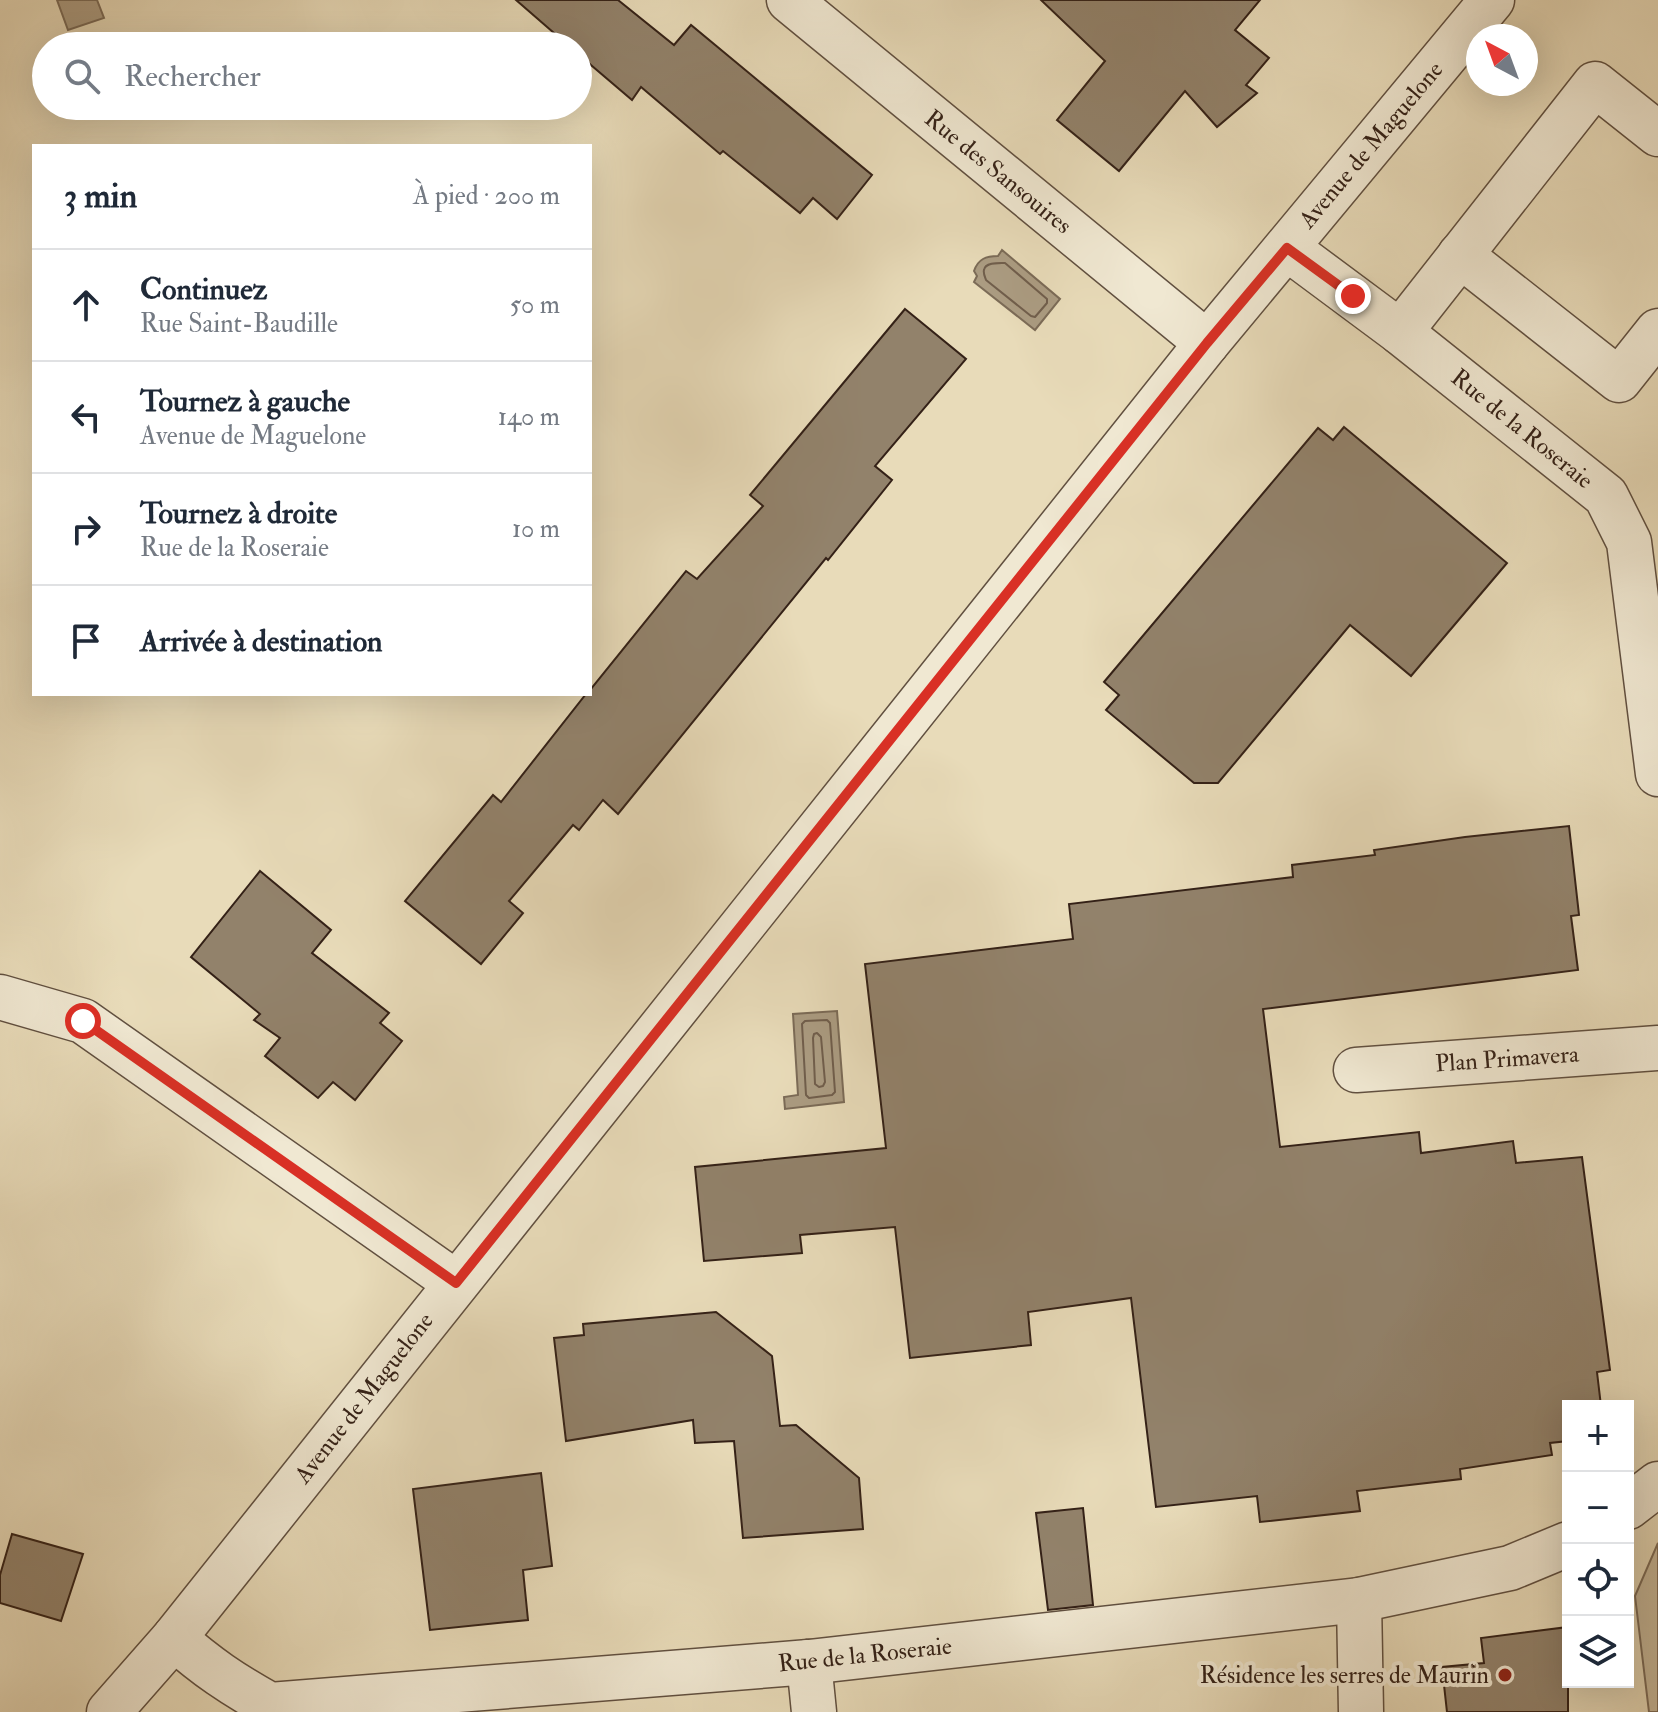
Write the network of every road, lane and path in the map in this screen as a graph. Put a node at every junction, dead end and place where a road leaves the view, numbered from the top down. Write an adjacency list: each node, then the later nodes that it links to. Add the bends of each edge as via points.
1 (789, 0): 8 (street, Rue des Sansouires)
2 (1492, 0): 4 (street, Avenue de Maguelone)
3 (1658, 134): 5 (street, via 1595,84)
4 (1287, 248): 7 (street, Rue de la Roseraie); 8 (street, Avenue de Maguelone)
5 (1460, 255): 6 (street, via 1619,380); 7 (street)
6 (1658, 331)
7 (1400, 332): 9 (street, Rue de la Roseraie, via 1606,496 1629,542)
8 (1207, 343): 13 (street, Avenue de Maguelone)
9 (1658, 774)
10 (0, 997): 13 (street, via 83,1021)
11 (1658, 1048): 12 (street, Plan Primavera)
12 (1356, 1070)
13 (456, 1283): 18 (street, Avenue de Maguelone)
14 (1658, 1484): 15 (street)
15 (1634, 1502)
16 (1562, 1546): 17 (street, Rue de la Roseraie, via 1510,1568)
17 (1359, 1600): 19 (street, Rue de la Roseraie); 22 (street)
18 (174, 1638): 19 (street, Rue de la Roseraie, via 232,1685 270,1705); 20 (street, Avenue de Maguelone)
19 (809, 1662): 21 (street)
20 (109, 1712)
21 (814, 1712)
22 (1361, 1712)

